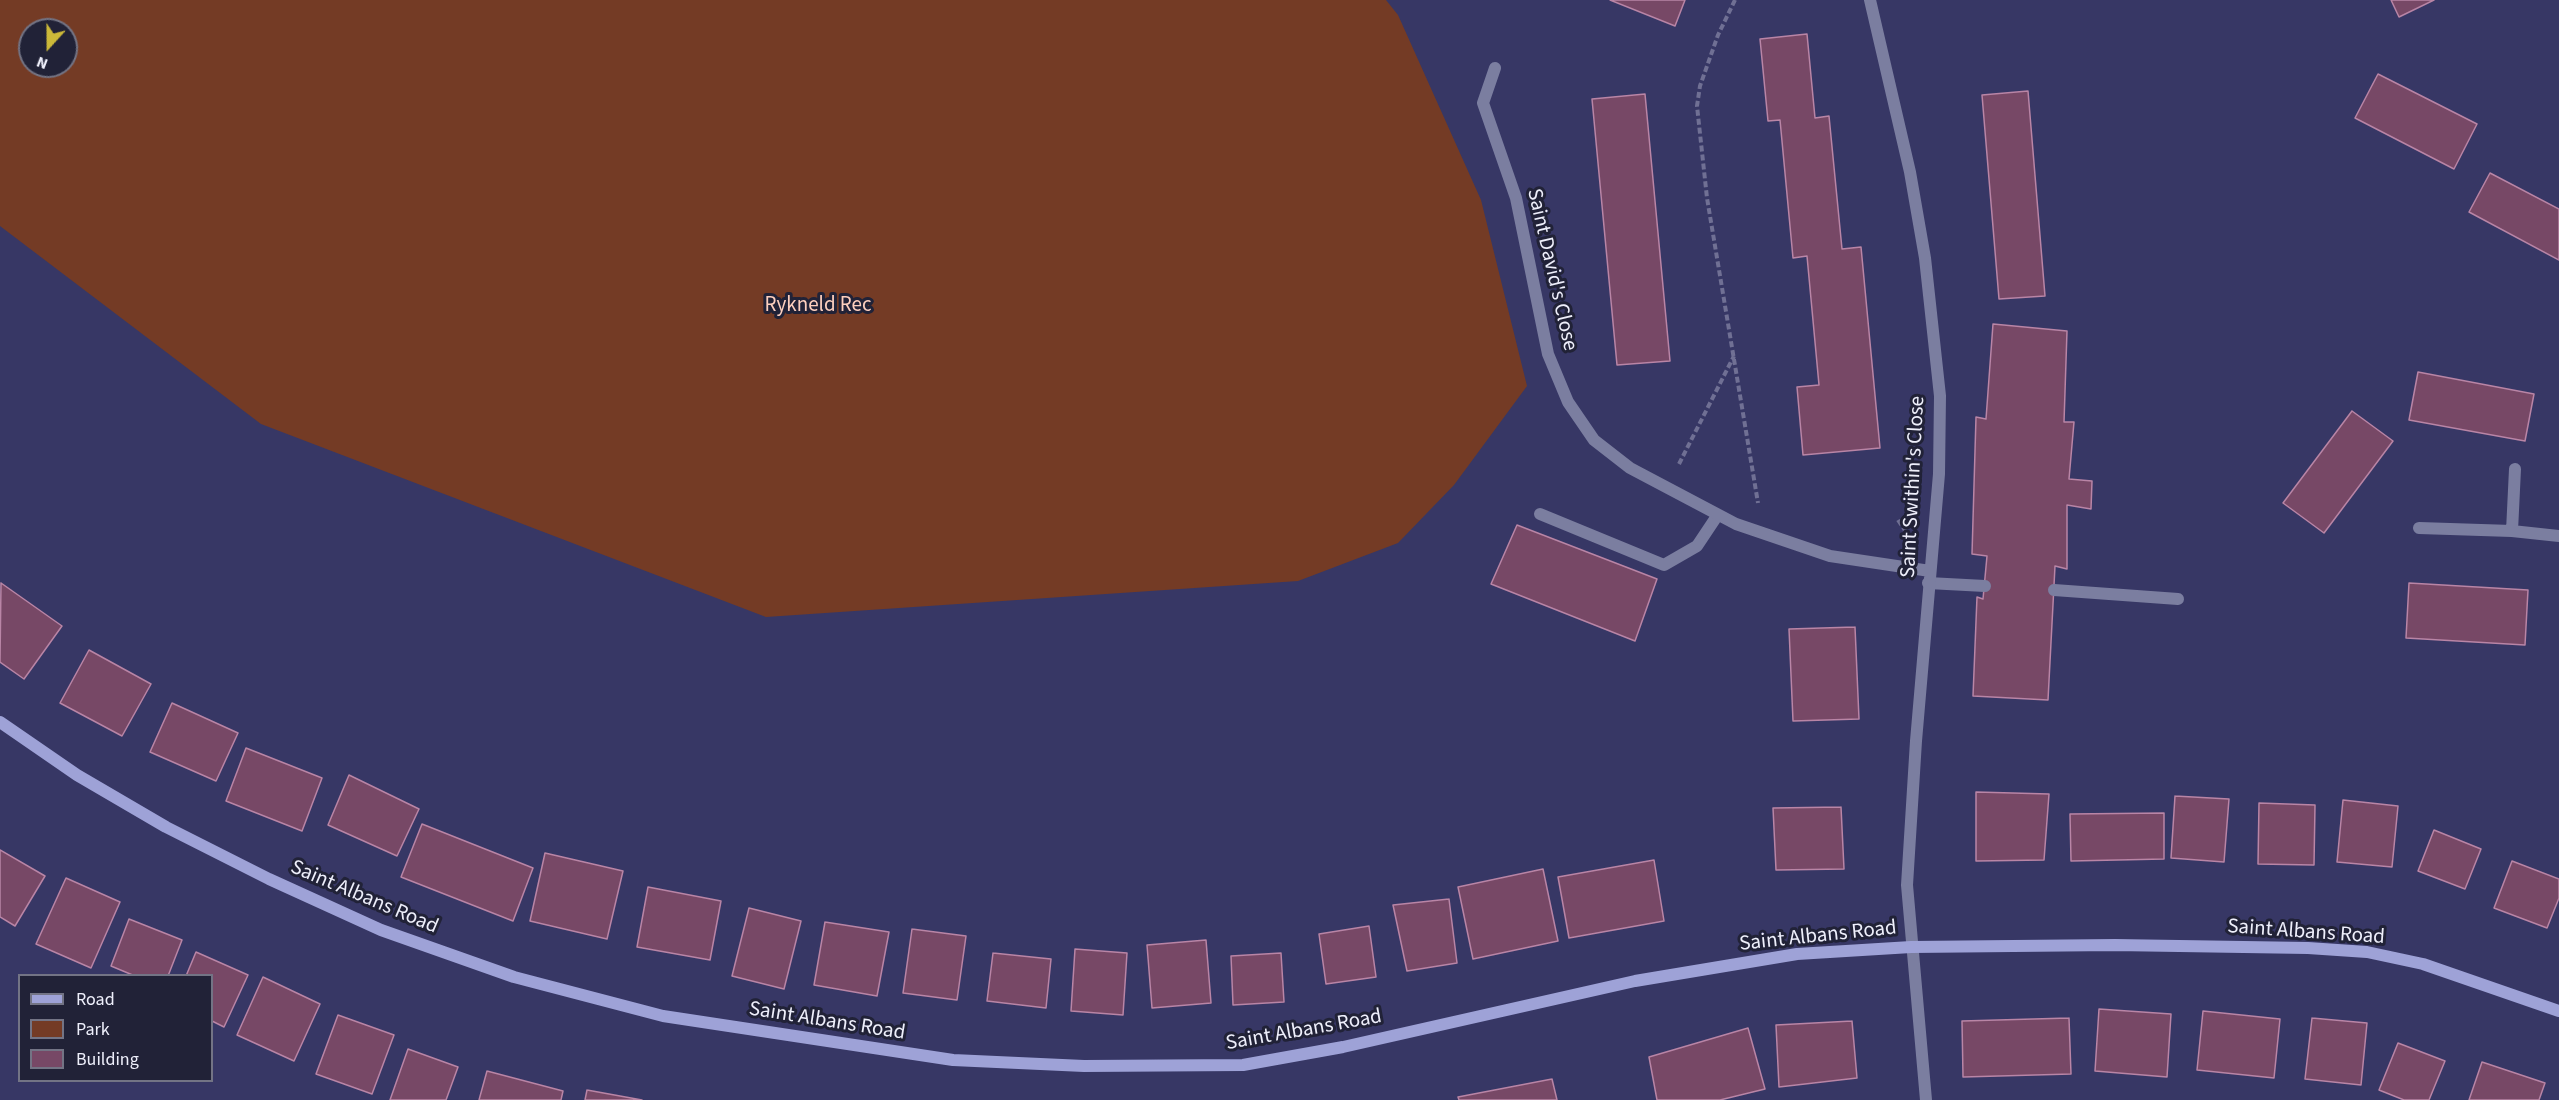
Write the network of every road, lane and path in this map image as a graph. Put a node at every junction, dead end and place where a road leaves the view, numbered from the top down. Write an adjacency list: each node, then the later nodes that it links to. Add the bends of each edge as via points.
1 (1735, 0): 4 (path, via 1718,35 1696,106)
2 (1870, 0): 13 (street, Saint Swithin's Close, via 1910,172 1934,326 1940,396 1939,462)
3 (1495, 68): 6 (street, Saint David's Close, via 1483,103 1516,198 1548,354 1568,402 1594,440 1630,468)
4 (1735, 355): 6 (path); 11 (path)
5 (2515, 469): 10 (street)
6 (1667, 488): 8 (street, Saint David's Close)
7 (1540, 514): 8 (street, via 1664,565 1696,546)
8 (1717, 516): 11 (street, Saint David's Close)
9 (2419, 528): 10 (street)
10 (2512, 531): 12 (street)
11 (1764, 533): 13 (street, Saint David's Close, via 1830,556)
12 (2559, 536)
13 (1929, 577): 14 (street, Saint David's Close); 18 (street, Saint Swithin's Close, via 1907,885)
14 (1984, 586)
15 (2054, 590): 16 (street)
16 (2178, 599)
17 (0, 722): 18 (street, Saint Albans Road, via 77,776 166,827 381,930 514,977 663,1016 953,1060 1084,1066 1243,1065 1398,1035 1635,981 1797,954)
18 (1911, 947): 19 (street, Saint Albans Road, via 2115,945 2367,952 2423,964); 20 (street, Saint Swithin's Close)
19 (2559, 1011)
20 (1926, 1100)

